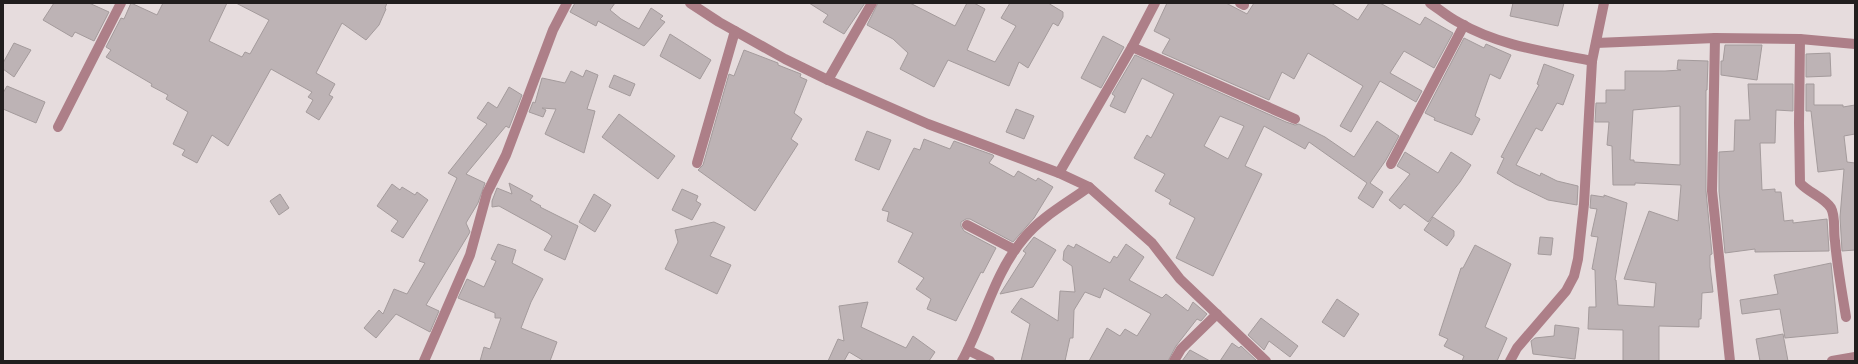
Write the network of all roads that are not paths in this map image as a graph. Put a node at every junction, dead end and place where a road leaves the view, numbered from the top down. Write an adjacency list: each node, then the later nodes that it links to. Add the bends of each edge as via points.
1 (121, 3): 18 (street)
2 (567, 3): 29 (street, via 554,30 506,155 487,193 470,255)
3 (690, 3): 9 (street)
4 (872, 3): 16 (street)
5 (1155, 3): 14 (street)
6 (1430, 3): 8 (street)
7 (1604, 3): 12 (street)
8 (1464, 25): 15 (street, via 1520,47); 20 (street)
9 (735, 31): 16 (street); 19 (street)
10 (1715, 38): 11 (street); 12 (street); 35 (street, via 1712,191)
11 (1800, 39): 13 (street); 26 (street, via 1800,183 1819,197 1833,213 1834,240)
12 (1596, 43): 15 (street)
13 (1855, 44)
14 (1132, 47): 17 (street); 21 (street)
15 (1592, 61): 34 (street, via 1584,204 1574,276 1566,291 1517,348)
16 (828, 80): 21 (street, via 928,124)
17 (1295, 119)
18 (58, 127)
19 (697, 163)
20 (1391, 164)
21 (1059, 173): 22 (street)
22 (1088, 187): 24 (street, via 1041,222); 25 (street, via 1152,243 1180,279)
23 (967, 225): 24 (street)
24 (1015, 250): 27 (street, via 997,281)
25 (1217, 314): 32 (street, via 1181,349); 33 (street)
26 (1846, 317)
27 (968, 350): 30 (street); 31 (street)
28 (1855, 357): 36 (street)
29 (424, 361)
30 (962, 361)
31 (990, 361)
32 (1174, 361)
33 (1266, 361)
34 (1510, 361)
35 (1730, 361)
36 (1832, 361)

